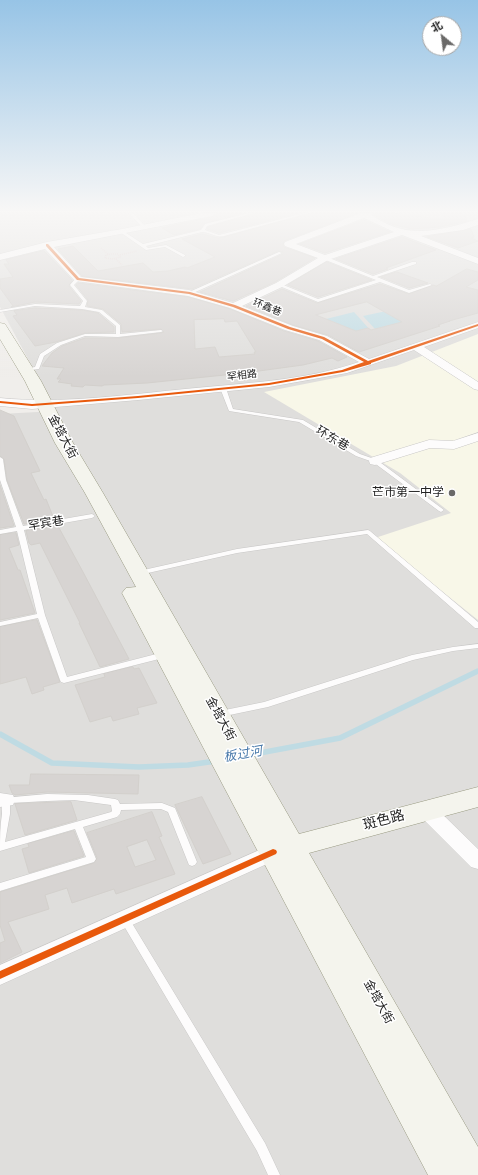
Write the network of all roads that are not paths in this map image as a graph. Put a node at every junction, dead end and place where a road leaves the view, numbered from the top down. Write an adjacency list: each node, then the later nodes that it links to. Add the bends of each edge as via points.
1 (68, 268): 7 (street)
2 (246, 268): 11 (lane)
3 (308, 268): 9 (street)
4 (350, 268): 6 (lane)
5 (400, 268): 6 (lane)
6 (373, 277): 8 (lane)
7 (78, 279): 11 (street, 环鑫巷); 13 (lane, via 72,285 85,301)
8 (380, 280): 9 (lane, via 318,301); 10 (lane, via 410,292)
9 (279, 285): 12 (street)
10 (430, 285)
11 (189, 293): 12 (street, 环鑫巷)
12 (234, 306): 21 (street, 环鑫巷, via 289,328 323,338)
13 (82, 308): 14 (lane, via 35,305); 18 (lane, via 100,311 118,326)
14 (0, 311)
15 (478, 325): 20 (street, 罕相路)
16 (0, 327): 22 (main road, 金塔大街)
17 (161, 331): 18 (lane)
18 (118, 336): 22 (lane, via 85,335 59,344 42,355 37,368)
19 (0, 345): 26 (main road, 金塔大街)
20 (416, 347): 21 (street, 罕相路); 23 (street)
21 (369, 363): 24 (street, 罕相路, via 343,371 269,384)
22 (26, 370): 26 (main road, 金塔大街)
23 (478, 387)
24 (223, 388): 26 (street, 罕相路); 29 (lane, 环东巷, via 231,410 301,421 358,455)
25 (0, 402): 26 (street, 罕相路)
26 (38, 404): 31 (main road, 金塔大街, via 52,446); 34 (main road, 金塔大街, via 64,443)
27 (478, 437): 29 (street, via 454,444 429,444)
28 (0, 459): 32 (lane, via 2,480)
29 (375, 461): 30 (lane, 环东巷)
30 (441, 510)
31 (92, 516): 32 (lane, 罕宾巷); 39 (main road, 金塔大街)
32 (20, 528): 33 (lane, 罕宾巷); 35 (lane)
33 (0, 532)
34 (139, 573): 37 (lane, via 237,551 368,532); 40 (main road, 金塔大街)
35 (41, 615): 36 (lane); 39 (lane, via 64,680)
36 (0, 624)
37 (478, 626)
38 (478, 646): 40 (lane, via 412,658)
39 (167, 655): 40 (main road, 金塔大街)
40 (217, 724): 47 (main road, 金塔大街)
41 (478, 797): 44 (main road, 斑色路)
42 (3, 800): 43 (lane, via 96,798 116,802); 46 (lane, via 6,814)
43 (116, 807): 45 (lane, via 117,812 114,815); 49 (lane, via 162,806 172,810)
44 (426, 810): 47 (main road, 斑色路); 48 (street)
45 (78, 826): 46 (lane); 50 (lane, via 91,859)
46 (0, 847)
47 (282, 849): 51 (street); 54 (main road, 金塔大街); 55 (main road, 金塔大街)
48 (478, 861)
49 (192, 862)
50 (0, 887)
51 (124, 918): 52 (street); 53 (lane, via 261,1147)
52 (0, 975)
53 (274, 1175)
54 (447, 1175)
55 (474, 1175)

